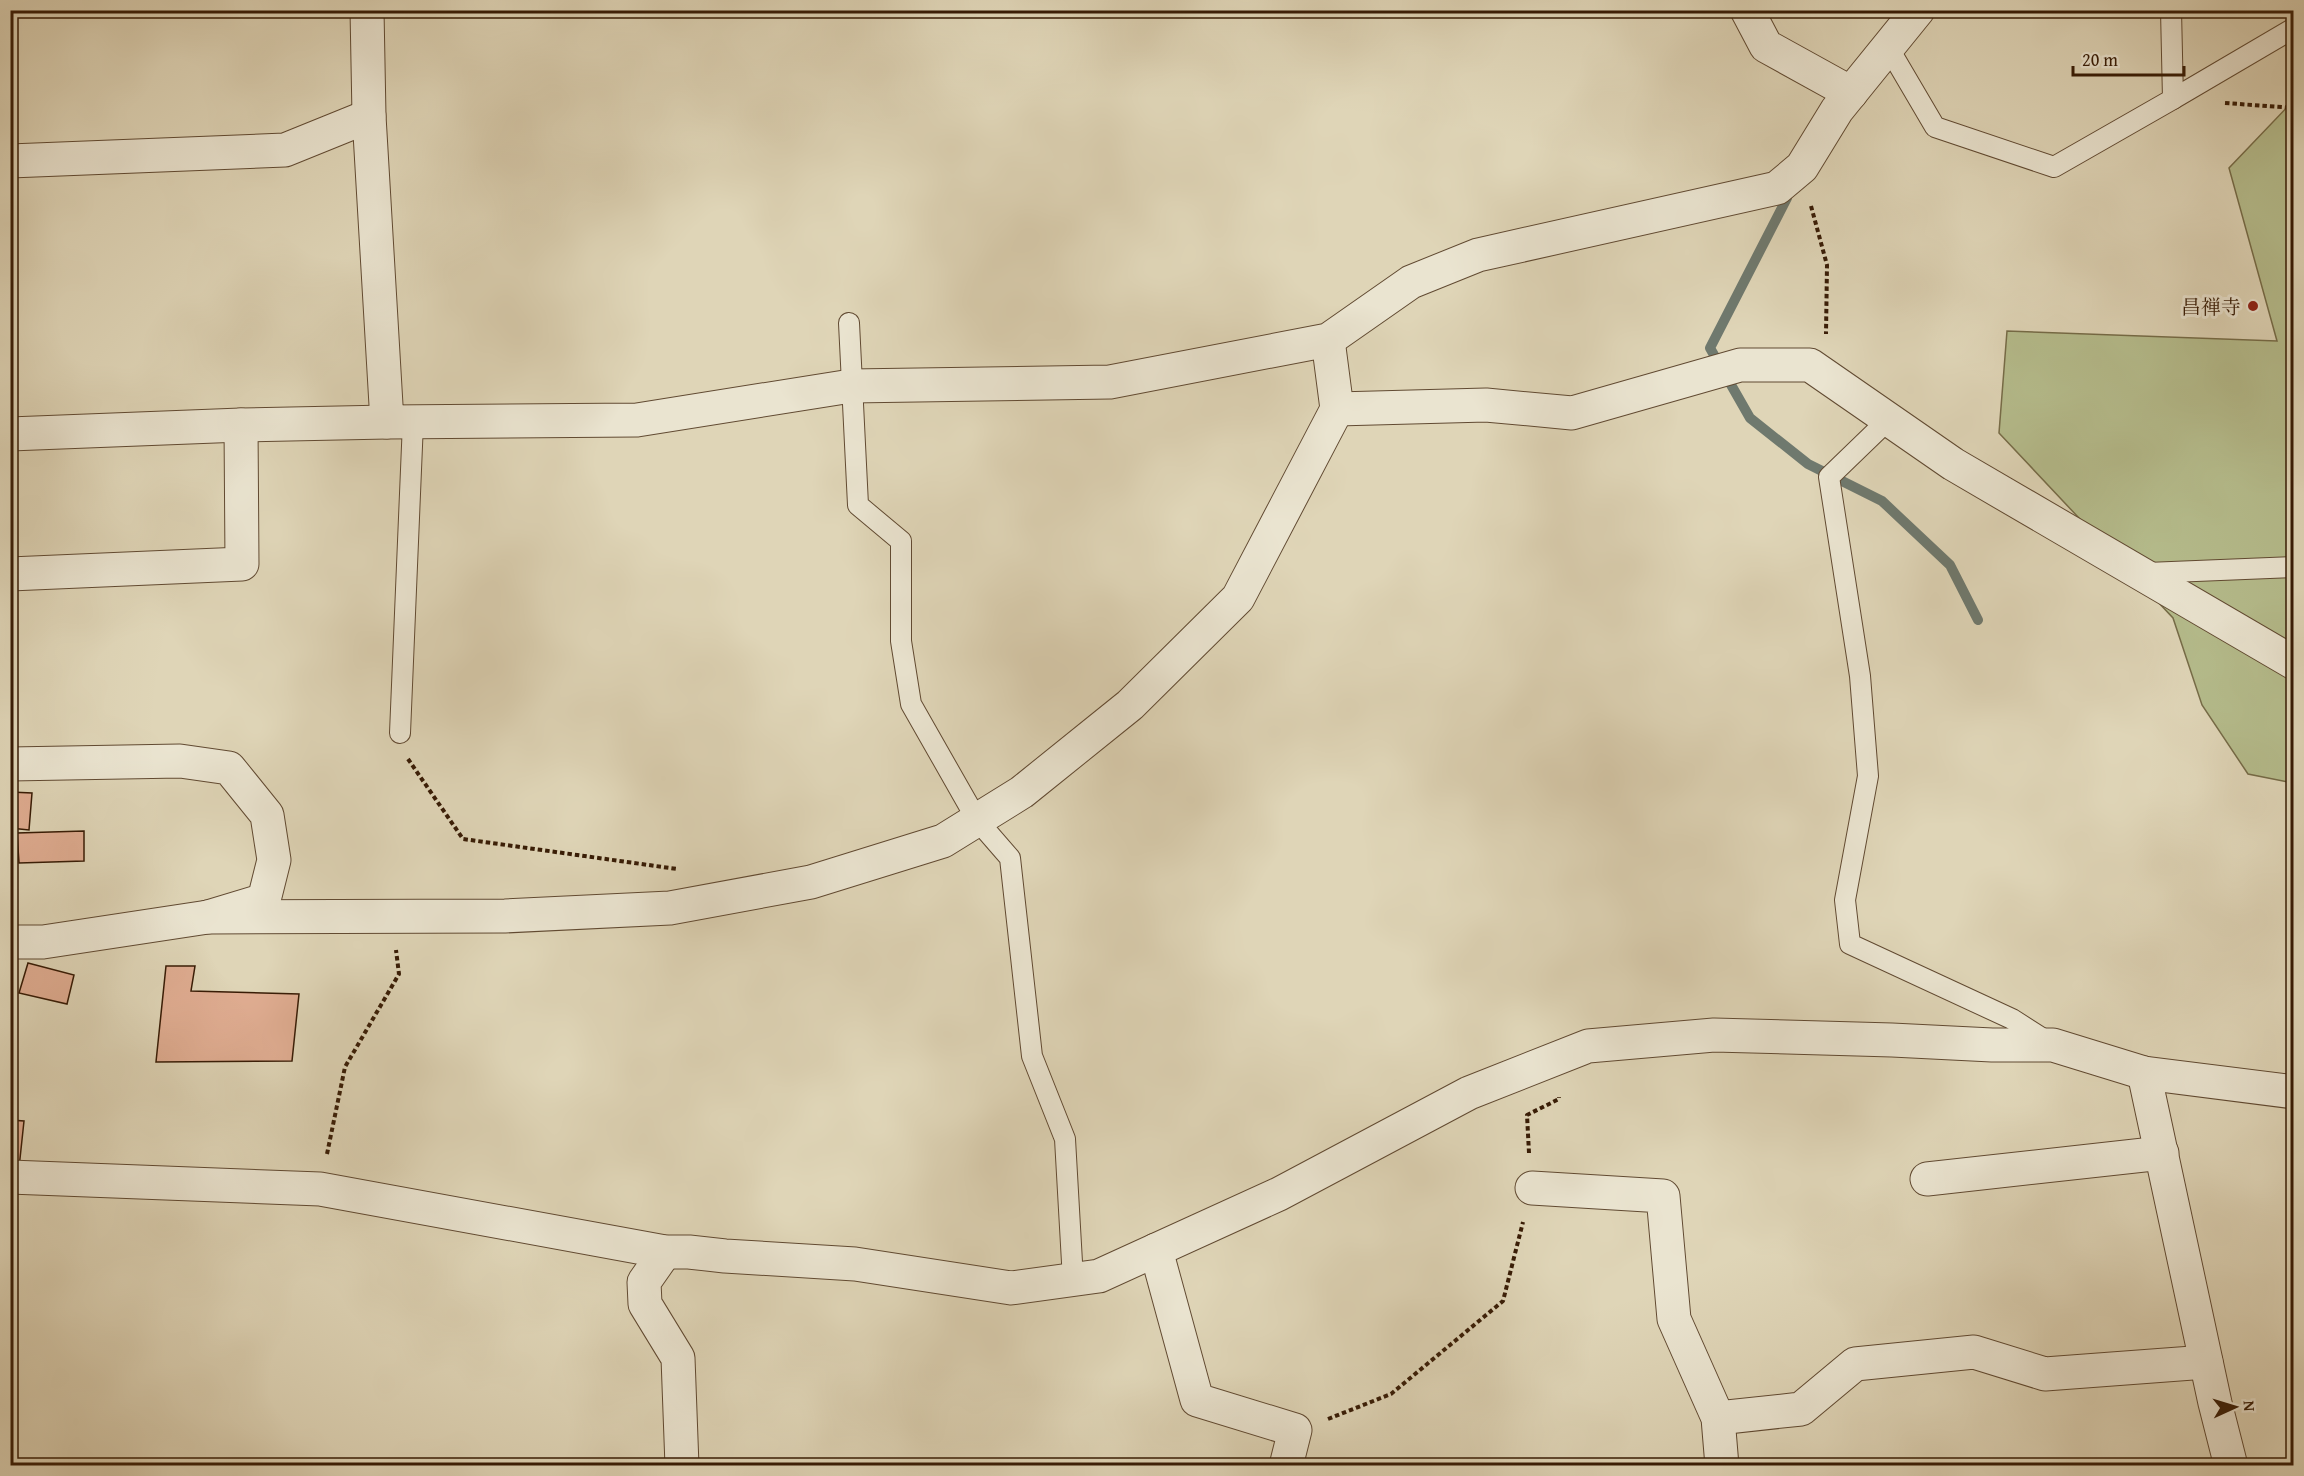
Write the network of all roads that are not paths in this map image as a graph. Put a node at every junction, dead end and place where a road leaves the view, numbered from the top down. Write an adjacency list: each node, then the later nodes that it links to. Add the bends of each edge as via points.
1 (367, 10): 9 (street)
2 (1747, 10): 7 (street, via 1766,46)
3 (1918, 10): 6 (street)
4 (2171, 10): 8 (lane)
5 (2294, 28): 8 (lane)
6 (1888, 47): 7 (street); 8 (lane, via 1935,127 2054,167)
7 (1851, 93): 12 (street, via 1802,167 1777,188 1478,255 1410,282)
8 (2173, 99)
9 (369, 116): 10 (street, via 285,150); 16 (street)
10 (10, 161)
11 (849, 323): 13 (lane)
12 (1328, 340): 13 (street, via 1110,382); 14 (street)
13 (851, 386): 16 (street, via 637,420); 25 (lane, via 858,505 901,541 901,641 911,704)
14 (1337, 409): 15 (street, via 1486,405 1572,413 1740,365 1810,365); 25 (street, via 1238,598 1130,705 1022,792)
15 (1888, 420): 20 (street, via 1953,464); 28 (lane, via 1829,477 1860,676 1868,776 1845,900 1850,944 2012,1019)
16 (400, 422): 17 (street); 23 (lane)
17 (242, 425): 18 (street); 21 (street, via 242,564)
18 (10, 434)
19 (2294, 567): 20 (lane)
20 (2141, 573): 22 (street)
21 (10, 574)
22 (2294, 663)
23 (400, 733)
24 (10, 764): 26 (street, via 180,761 229,768 267,814 274,860 264,900)
25 (977, 820): 26 (street, via 943,841 811,882 670,908 505,916); 37 (lane, via 1010,858 1032,1056 1065,1139)
26 (208, 917): 27 (street, via 44,942)
27 (10, 942)
28 (2053, 1045): 29 (street); 35 (street, via 1714,1035 1588,1046 1469,1093 1279,1194)
29 (2144, 1073): 30 (street); 31 (street)
30 (2294, 1092)
31 (2162, 1154): 33 (street); 38 (street)
32 (10, 1177): 36 (street, via 320,1189)
33 (1927, 1179)
34 (1532, 1188): 39 (street, via 1663,1196 1674,1319)
35 (1156, 1250): 37 (street, via 1099,1276); 41 (street, via 1197,1400 1295,1430)
36 (665, 1252): 37 (street, via 855,1264 1011,1288); 40 (street, via 644,1282 645,1305 678,1358)
37 (1073, 1280)
38 (2206, 1362): 39 (street, via 2045,1374 1974,1352 1854,1364 1801,1409); 43 (street)
39 (1718, 1418): 42 (street)
40 (682, 1466)
41 (1286, 1466)
42 (1722, 1466)
43 (2231, 1466)

